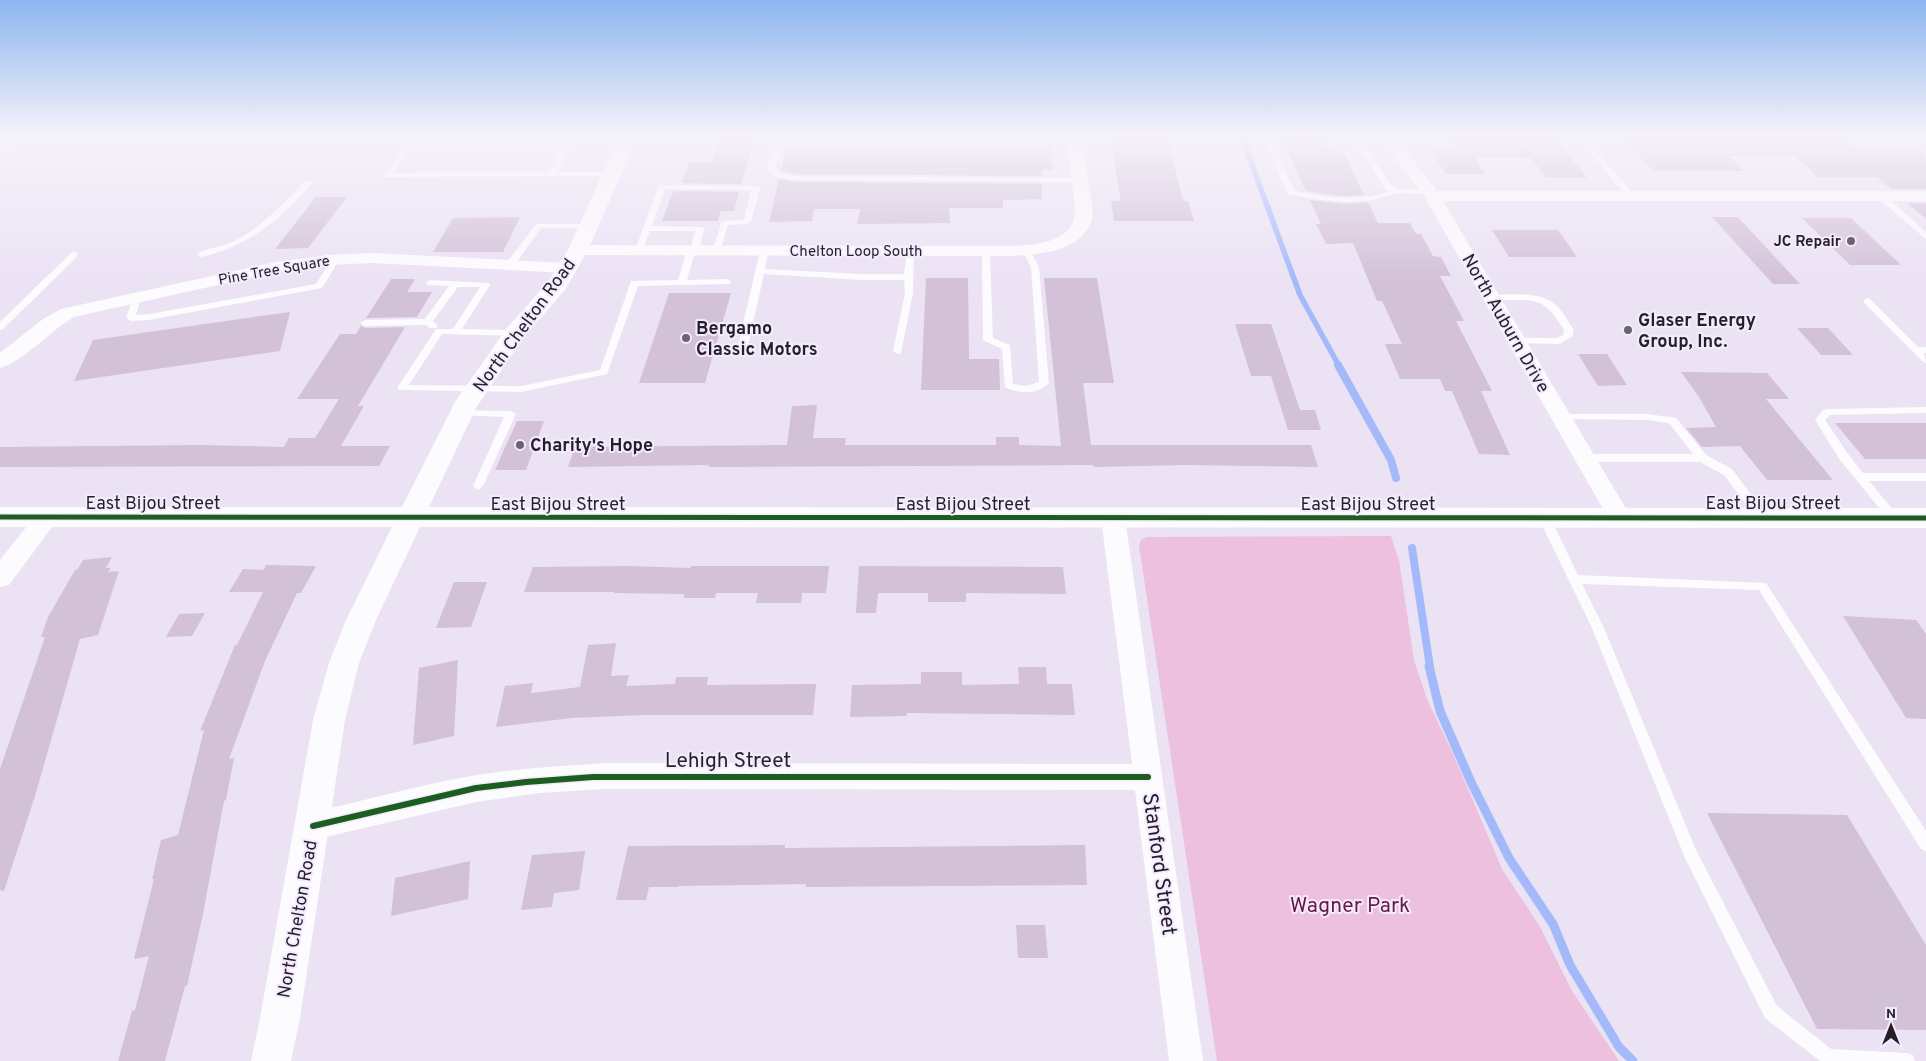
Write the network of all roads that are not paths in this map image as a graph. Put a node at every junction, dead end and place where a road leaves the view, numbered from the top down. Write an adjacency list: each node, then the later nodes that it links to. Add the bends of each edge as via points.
1 (307, 185): 24 (lane, via 248,237 226,249)
2 (607, 185): 15 (street, North Chelton Road)
3 (1080, 185): 19 (street, Chelton Loop South, via 1081,225 1066,240)
4 (1287, 185): 8 (lane, via 1291,192 1303,197 1387,197)
5 (1386, 185): 8 (lane)
6 (1424, 185): 9 (street, North Auburn Drive)
7 (1621, 185): 10 (lane)
8 (1394, 192): 9 (lane)
9 (1432, 194): 10 (street); 34 (street, North Auburn Drive)
10 (1630, 196): 11 (street)
11 (1882, 196): 12 (street); 14 (lane)
12 (1926, 196)
13 (647, 228): 16 (lane); 17 (lane, via 700,229); 18 (lane, via 662,188 756,188 747,222 725,223)
14 (1926, 236)
15 (579, 248): 16 (street, Chelton Loop South); 26 (street, Pine Tree Square); 26 (lane, via 539,226); 41 (street, North Chelton Road, via 557,285)
16 (640, 250): 17 (street, Chelton Loop South)
17 (693, 250): 18 (street, Chelton Loop South); 31 (lane)
18 (717, 250): 20 (street, Chelton Loop South)
19 (1026, 250): 22 (street, Chelton Loop South); 22 (lane, via 1035,267 1044,383 1032,388 1013,388 1008,384 1006,347 988,340)
20 (764, 251): 21 (street, Chelton Loop South); 27 (lane)
21 (911, 251): 22 (street, Chelton Loop South); 28 (lane)
22 (986, 251)
23 (74, 254): 38 (lane)
24 (201, 254)
25 (336, 259): 26 (street, Pine Tree Square); 33 (street, Pine Tree Square, via 276,267); 33 (lane, via 319,286 149,318 131,318)
26 (509, 266)
27 (760, 271): 28 (lane); 45 (lane)
28 (908, 277): 44 (lane, via 909,293)
29 (727, 282): 31 (lane)
30 (430, 283): 32 (lane)
31 (682, 283): 48 (lane, via 634,283 604,372 520,389)
32 (455, 284): 37 (lane); 40 (lane, via 486,285)
33 (137, 297): 47 (street, Pine Tree Square, via 68,313 54,320)
34 (1492, 298): 42 (street, North Auburn Drive); 42 (lane, via 1543,300 1554,307 1568,330 1567,337 1559,340)
35 (1868, 301): 43 (lane)
36 (365, 322): 37 (lane)
37 (428, 322): 39 (lane)
38 (0, 327)
39 (438, 331): 40 (lane); 48 (lane, via 402,388)
40 (456, 331): 41 (lane)
41 (515, 333): 48 (street, North Chelton Road)
42 (1517, 341): 51 (street, North Auburn Drive)
43 (1921, 350): 46 (lane)
44 (898, 351)
45 (741, 354)
46 (1926, 360)
47 (0, 362)
48 (477, 388): 50 (street, North Chelton Road)
49 (1926, 410): 55 (lane, via 1827,412 1820,420)
50 (462, 413): 56 (lane, via 511,414); 62 (street, North Chelton Road)
51 (1561, 417): 52 (street, North Auburn Drive); 53 (lane, via 1672,420)
52 (1585, 458): 53 (lane); 60 (street, North Auburn Drive)
53 (1702, 458): 61 (lane, via 1728,472)
54 (1926, 477): 55 (lane)
55 (1861, 478): 64 (lane)
56 (478, 486)
57 (0, 517): 58 (street, East Bijou Street)
58 (47, 517): 62 (street, East Bijou Street); 66 (street)
59 (1544, 517): 60 (street, East Bijou Street); 63 (street, East Bijou Street); 67 (lane)
60 (1619, 517): 61 (street, East Bijou Street)
61 (1762, 517): 64 (street, East Bijou Street)
62 (410, 518): 63 (street, East Bijou Street); 69 (street, North Chelton Road, via 344,663 330,720)
63 (1113, 518): 68 (street, Stanford Street)
64 (1893, 518): 65 (street, East Bijou Street)
65 (1926, 518)
66 (0, 578)
67 (1575, 579): 70 (lane, via 1762,586); 73 (lane, via 1690,852 1771,1012 1828,1057)
68 (1148, 777): 69 (street, Lehigh Street, via 606,776 552,779 444,795); 72 (street, Stanford Street)
69 (313, 826): 71 (street, North Chelton Road)
70 (1926, 844)
71 (271, 1061)
72 (1186, 1061)
73 (1907, 1061)

